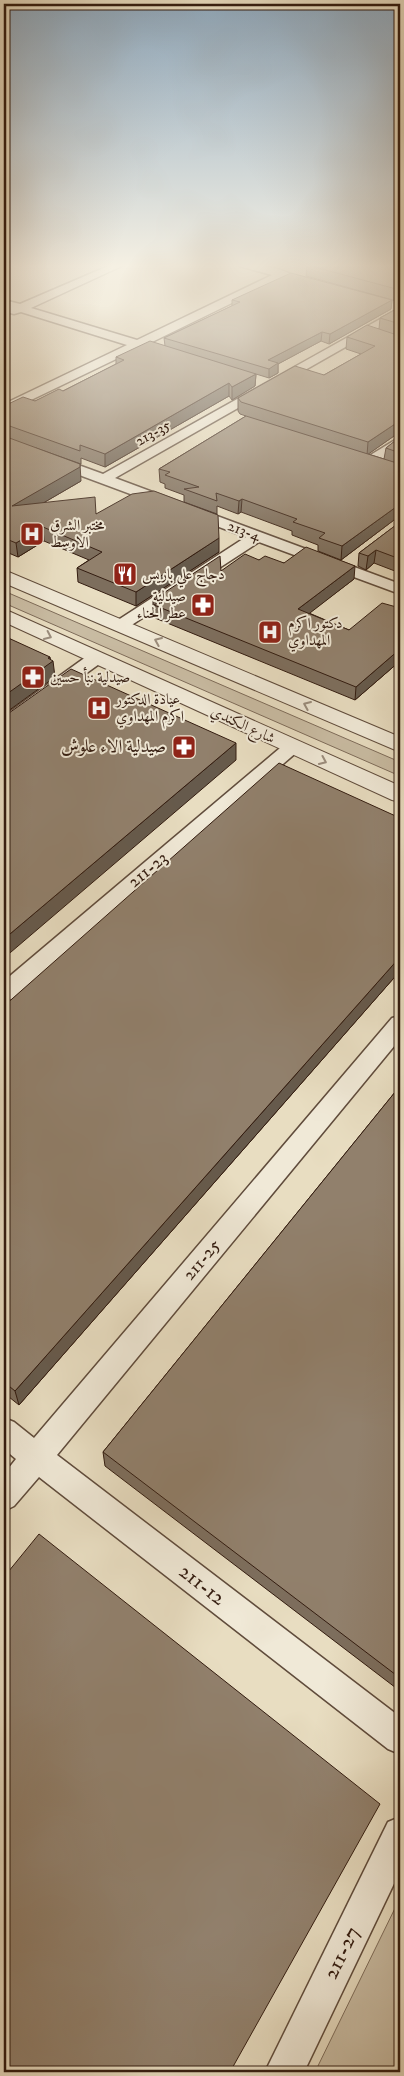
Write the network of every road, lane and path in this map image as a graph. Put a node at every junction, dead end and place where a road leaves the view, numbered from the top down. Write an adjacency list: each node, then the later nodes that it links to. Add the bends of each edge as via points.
1 (103, 361): 5 (street)
2 (313, 361): 4 (street, 213-35)
3 (252, 379): 4 (street)
4 (271, 385): 6 (street, 213-35)
5 (4, 409)
6 (220, 414): 7 (street); 11 (street, 213-35)
7 (239, 420)
8 (400, 441): 10 (street, via 365,460)
9 (4, 442): 11 (street, 213-4)
10 (385, 467)
11 (104, 479): 12 (street, 213-4)
12 (257, 536): 14 (street, 213-4); 18 (street)
13 (357, 557): 14 (street)
14 (343, 568): 16 (street, 213-4)
15 (4, 576): 18 (street)
16 (400, 589)
17 (4, 615): 19 (street, شارع الكندي, one-way to 19)
18 (121, 625): 21 (street, one-way to 18)
19 (96, 658): 20 (street); 22 (street, شارع الكندي)
20 (4, 724)
21 (400, 746)
22 (292, 747): 23 (street, شارع الكندي, one-way to 23); 24 (street, 211-23)
23 (400, 796)
24 (4, 993)
25 (400, 1024): 27 (street, 211-25)
26 (4, 1432): 27 (street, 211-12)
27 (36, 1457): 28 (street, 211-25); 29 (street, 211-12)
28 (4, 1496)
29 (400, 1737)
30 (400, 1834): 31 (street, 211-27)
31 (284, 2072)

